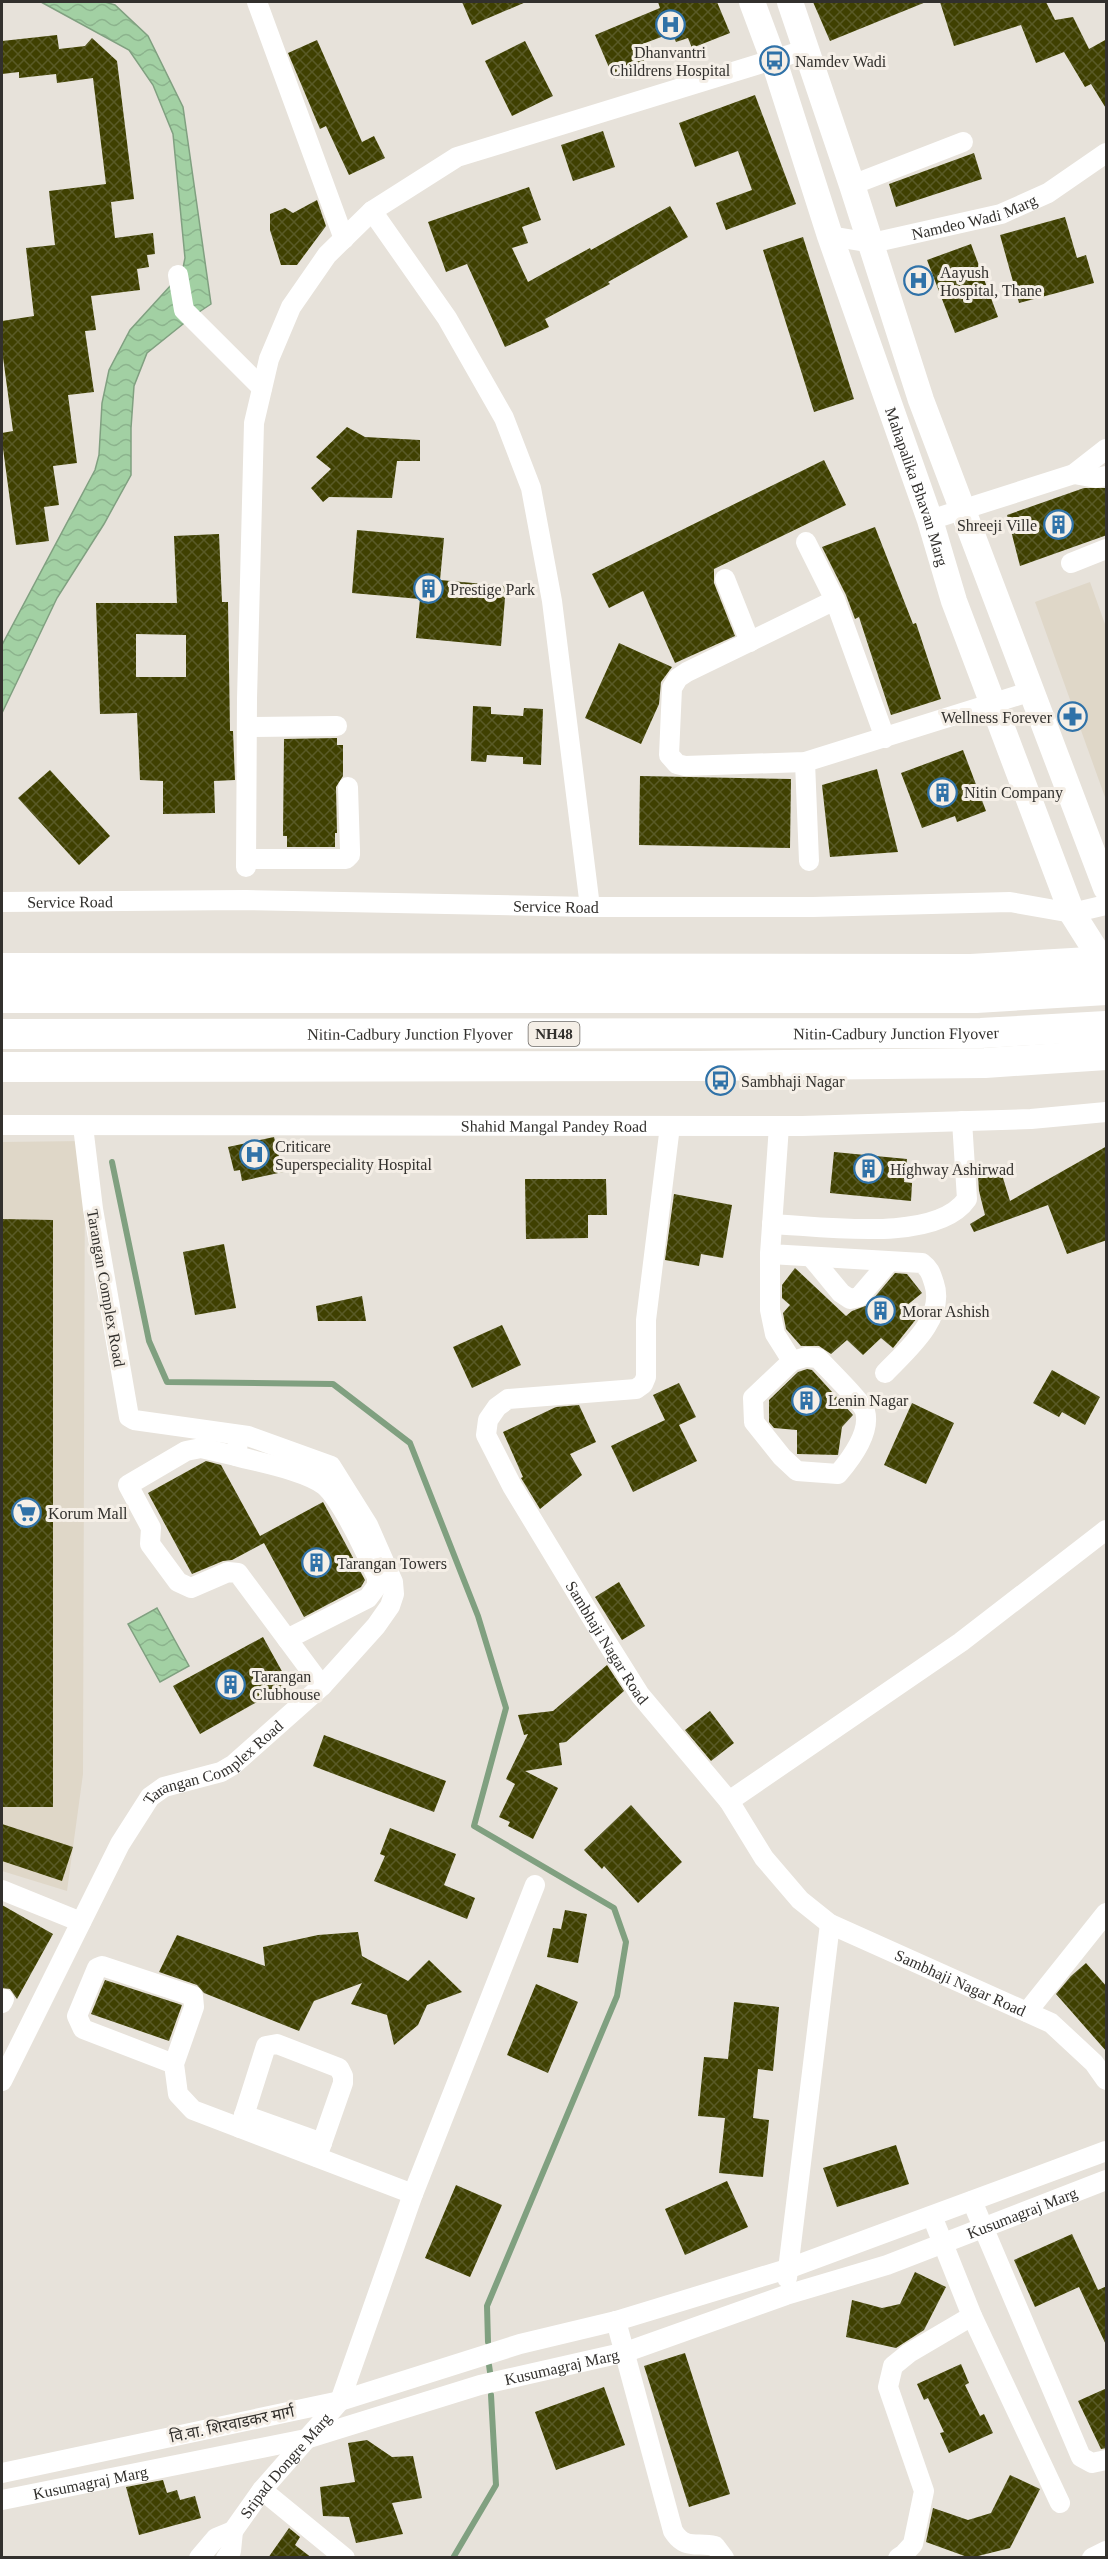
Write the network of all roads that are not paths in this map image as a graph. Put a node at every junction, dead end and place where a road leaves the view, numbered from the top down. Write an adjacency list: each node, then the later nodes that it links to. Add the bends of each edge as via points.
1 (257, 2): 11 (street)
2 (752, 2): 5 (main road, Mahapalika Bhavan Marg)
3 (790, 2): 4 (main road, Mahapalika Bhavan Marg)
4 (808, 49): 5 (street); 8 (main road, Mahapalika Bhavan Marg)
5 (774, 61): 9 (street, via 457,157); 10 (main road, Mahapalika Bhavan Marg)
6 (963, 142): 8 (street)
7 (1107, 153): 12 (street, Namdeo Wadi Marg, via 1048,193 1001,213)
8 (852, 184): 12 (main road, Mahapalika Bhavan Marg)
9 (372, 211): 11 (street); 39 (street, via 447,318 504,418 531,488 552,601)
10 (830, 236): 12 (street, Namdeo Wadi Marg); 16 (main road, Mahapalika Bhavan Marg)
11 (344, 239): 14 (street, via 327,255 291,307 269,358)
12 (872, 243): 15 (main road, Mahapalika Bhavan Marg)
13 (178, 275): 14 (street, via 184,310)
14 (262, 388): 31 (street, via 254,423)
15 (933, 434): 16 (main road); 20 (main road, Mahapalika Bhavan Marg)
16 (905, 447): 21 (main road, Mahapalika Bhavan Marg)
17 (1107, 449): 18 (street)
18 (1074, 474): 19 (street); 20 (street)
19 (1107, 476)
20 (961, 510): 21 (street); 28 (main road, Mahapalika Bhavan Marg)
21 (930, 520): 29 (main road, Mahapalika Bhavan Marg, via 954,601)
22 (806, 542): 26 (street)
23 (1107, 549): 24 (street)
24 (1071, 563)
25 (725, 579): 27 (street)
26 (835, 600): 27 (street); 32 (street)
27 (750, 642): 33 (street, via 678,678 672,688 669,755 685,766)
28 (1032, 691): 29 (street); 36 (main road, Mahapalika Bhavan Marg)
29 (993, 703): 32 (street); 40 (main road, Mahapalika Bhavan Marg)
30 (337, 726): 31 (street)
31 (247, 727): 34 (street, via 247,863 346,859 350,855)
32 (885, 738): 33 (street)
33 (805, 762): 35 (street)
34 (348, 787)
35 (809, 861)
36 (1107, 888)
37 (2, 902): 39 (street, Service Road, via 246,900)
38 (1107, 905): 40 (street, Service Road)
39 (590, 907): 40 (street, Service Road, via 813,908 1010,902)
40 (1072, 913): 43 (main road, Mahapalika Bhavan Marg)
41 (1024, 966): 42 (highway); 43 (highway); 48 (highway, via 1037,982 1052,1017 1046,1037)
42 (2, 968)
43 (1106, 971): 44 (highway, Nitin-Cadbury Junction Flyover / NH48, via 976,998)
44 (2, 998)
45 (1107, 1026): 46 (highway, Nitin-Cadbury Junction Flyover / NH48, via 981,1033)
46 (2, 1034)
47 (1107, 1055): 48 (highway)
48 (1024, 1060): 49 (highway, via 699,1066)
49 (2, 1067)
50 (1107, 1112): 51 (street, Shahid Mangal Pandey Road)
51 (962, 1121): 55 (street, Shahid Mangal Pandey Road); 56 (street, via 967,1199 961,1208 942,1218 900,1229)
52 (2, 1125): 53 (street, Shahid Mangal Pandey Road)
53 (83, 1126): 54 (street, Shahid Mangal Pandey Road); 62 (street, Tarangan Complex Road, via 93,1209 129,1417)
54 (670, 1126): 55 (street, Shahid Mangal Pandey Road); 67 (street, Sambhaji Nagar Road, via 646,1320 643,1383 636,1389 508,1399 488,1420 486,1436 512,1486 640,1695)
55 (779, 1126): 56 (street)
56 (772, 1224): 57 (street)
57 (770, 1254): 58 (street); 60 (street, via 775,1334)
58 (812, 1258): 59 (street); 59 (street, via 850,1299 859,1297)
59 (889, 1262): 61 (street, via 922,1263 929,1268 937,1291 930,1321 922,1335)
60 (792, 1361): 60 (street, via 818,1358 864,1409 866,1425 851,1460 838,1474 797,1471 754,1422 753,1398)
61 (885, 1373)
62 (239, 1435): 63 (street); 66 (street, Tarangan Complex Road, via 331,1466 368,1525 393,1582 394,1594 384,1616)
63 (236, 1456): 65 (street, via 324,1485 340,1504 377,1577 377,1586 368,1598); 65 (street, via 201,1448 186,1451 128,1485 151,1528 150,1544 181,1585 192,1588 228,1572 238,1573)
64 (1107, 1530): 67 (street, via 961,1642)
65 (287, 1639): 66 (street)
66 (322, 1686): 71 (street, Tarangan Complex Road, via 233,1765 156,1791 120,1844)
67 (729, 1801): 72 (street, Sambhaji Nagar Road, via 764,1858 800,1900)
68 (535, 1885): 82 (street)
69 (2, 1890): 71 (street)
70 (1107, 1913): 73 (street)
71 (81, 1922): 77 (street, Tarangan Complex Road)
72 (830, 1924): 73 (street, Sambhaji Nagar Road); 87 (street)
73 (1027, 2012): 74 (street, Sambhaji Nagar Road, via 1051,2023)
74 (1100, 2059): 76 (street, Sambhaji Nagar Road)
75 (174, 2064): 75 (street, via 83,2029 76,2016 97,1968 102,1966 193,1996 194,2007); 78 (street, via 178,2094 183,2102 193,2110)
76 (1107, 2080)
77 (2, 2081)
78 (242, 2122): 79 (street); 79 (street, via 266,2046 277,2044 339,2068 343,2076)
79 (319, 2150): 82 (street)
80 (1107, 2151): 83 (street, Kusumagraj Marg)
81 (1107, 2180): 85 (street, Kusumagraj Marg)
82 (412, 2194): 93 (street)
83 (972, 2201): 84 (street, Kusumagraj Marg); 85 (street)
84 (932, 2216): 86 (street); 87 (street, Kusumagraj Marg)
85 (981, 2228): 86 (street, Kusumagraj Marg); 95 (street, via 1081,2457 1092,2463)
86 (942, 2243): 88 (street, Kusumagraj Marg, via 887,2265); 89 (street)
87 (787, 2269): 88 (street); 90 (street, Kusumagraj Marg)
88 (786, 2295): 91 (street, Kusumagraj Marg)
89 (972, 2316): 99 (street); 106 (street, via 893,2366 888,2387 924,2491 913,2544)
90 (616, 2321): 91 (street); 92 (street, Kusumagraj Marg)
91 (626, 2352): 94 (street, Kusumagraj Marg, via 480,2385); 105 (street, via 674,2530 679,2540 690,2545 715,2546)
92 (460, 2362): 93 (street, वि.वा. शिरवाडकर मार्ग)
93 (339, 2401): 94 (street, Sripad Dongre Marg); 96 (street, वि.वा. शिरवाडकर मार्ग)
94 (306, 2439): 97 (street, Sripad Dongre Marg); 98 (street, Kusumagraj Marg)
95 (1107, 2460)
96 (2, 2473)
97 (262, 2490): 100 (street, Sripad Dongre Marg); 104 (street)
98 (2, 2500)
99 (1060, 2503)
100 (233, 2531): 102 (street, via 216,2538); 103 (street, via 231,2551)
101 (1107, 2551): 107 (street)
102 (199, 2558)
103 (226, 2558)
104 (345, 2558)
105 (724, 2558)
106 (898, 2558)
107 (1092, 2558)

